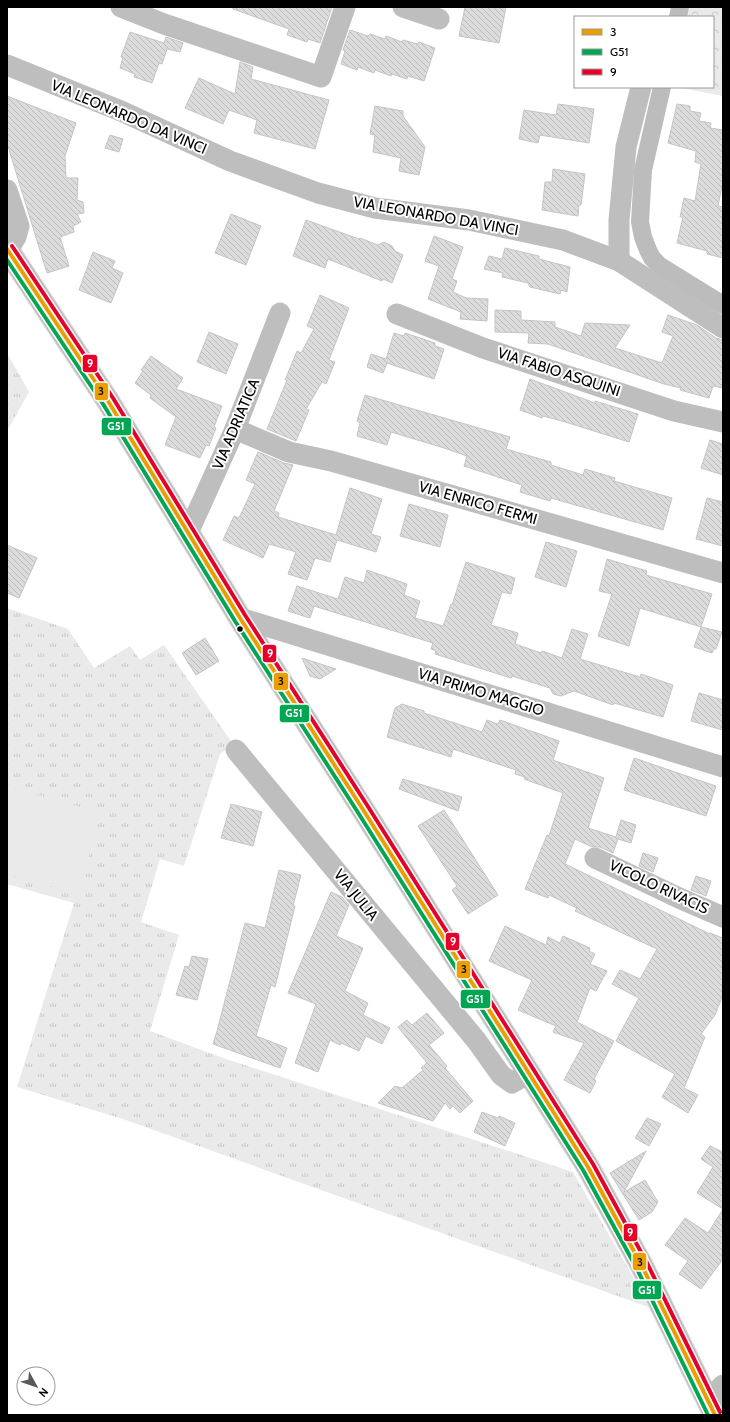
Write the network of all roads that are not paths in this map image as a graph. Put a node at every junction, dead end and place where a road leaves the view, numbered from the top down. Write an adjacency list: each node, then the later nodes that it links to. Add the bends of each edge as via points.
1 (121, 7): 2 (street, via 321,77)
2 (345, 7)
3 (403, 7): 4 (street)
4 (439, 19)
5 (7, 65): 9 (street, VIA LEONARDO DA VINCI, via 121,111 230,161 318,193 375,208 469,220 563,240)
6 (641, 88): 9 (street, via 626,147 619,220)
7 (8, 195): 8 (street, via 19,226 16,238)
8 (7, 249): 15 (main road, via 108,401)
9 (619, 261): 12 (street, VIA LEONARDO DA VINCI)
10 (280, 313): 14 (street, VIA ADRIATICA)
11 (397, 314): 13 (street, VIA FABIO ASQUINI, via 483,348 674,410)
12 (723, 328)
13 (723, 422)
14 (235, 429): 15 (street, VIA ADRIATICA); 16 (street, VIA ENRICO FERMI, via 289,452 338,463)
15 (188, 532): 17 (main road)
16 (723, 573)
17 (240, 618): 19 (street, VIA PRIMO MAGGIO); 22 (main road)
18 (236, 750): 23 (street, VIA JULIA)
19 (723, 767)
20 (594, 858): 21 (street, VICOLO RIVACIS)
21 (723, 916)
22 (498, 1024): 23 (street); 24 (main road)
23 (476, 1040): 24 (street, VIA JULIA, via 506,1080 512,1082)
24 (530, 1073): 25 (main road, via 588,1167 675,1332)
25 (716, 1400)

